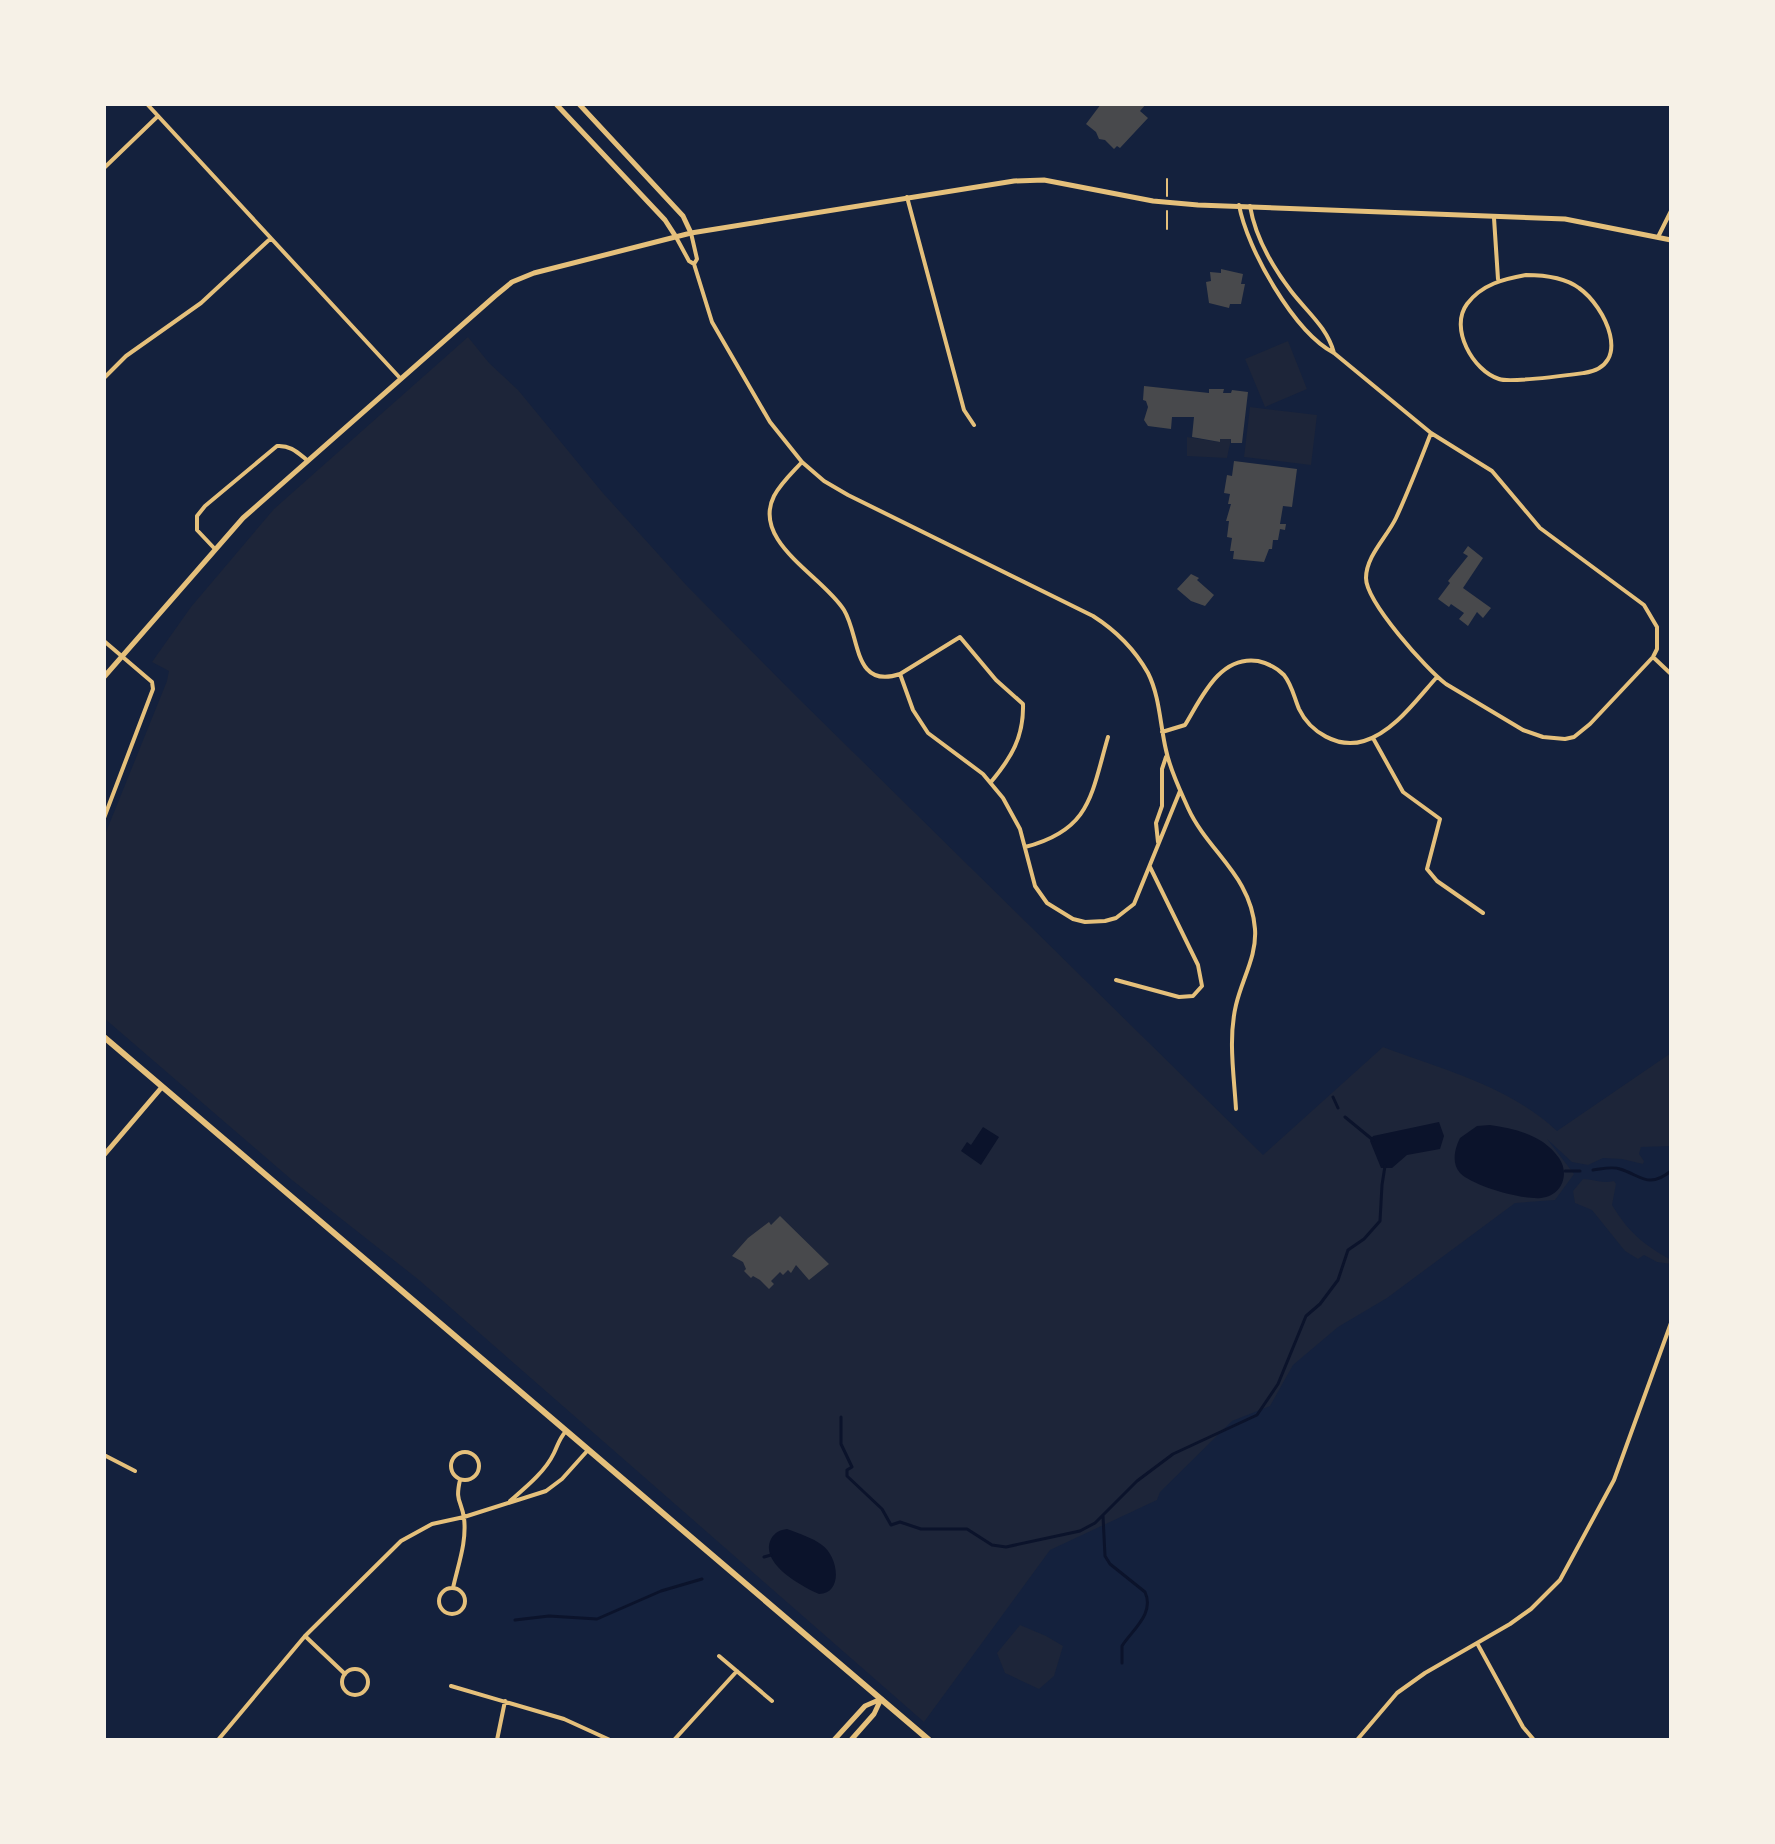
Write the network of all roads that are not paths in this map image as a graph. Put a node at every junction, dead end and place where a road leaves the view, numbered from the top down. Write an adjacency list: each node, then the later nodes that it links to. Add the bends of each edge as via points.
1 (147, 104): 4 (street)
2 (556, 104): 12 (street)
3 (579, 104): 11 (street, via 683,216)
4 (158, 116): 5 (street); 14 (street)
5 (104, 168)
6 (907, 197): 7 (street, via 1044,180 1153,201); 11 (street); 21 (street, via 964,410)
7 (1239, 205): 8 (street); 18 (street, via 1248,239 1278,292 1323,347)
8 (1250, 206): 10 (street); 18 (street, via 1273,264 1324,330)
9 (1671, 211): 13 (street)
10 (1494, 218): 13 (street, via 1565,219); 17 (street)
11 (691, 233): 12 (street); 16 (street)
12 (676, 237): 16 (street); 20 (street, via 512,282)
13 (1658, 237): 15 (street)
14 (271, 238): 19 (street, via 201,303); 20 (street)
15 (1671, 240)
16 (694, 264): 24 (street, via 712,322 770,422)
17 (1498, 280): 17 (street, via 1470,300 1462,315 1466,348 1487,372 1502,381 1591,372 1605,362 1611,332 1600,308 1579,287 1535,275)
18 (1334, 353): 22 (street)
19 (104, 378)
20 (400, 378): 23 (street)
21 (974, 425)
22 (1431, 433): 28 (street, via 1492,471 1549,536 1644,605 1657,627); 32 (street, via 1366,577 1381,609)
23 (307, 460): 25 (street); 25 (street, via 277,446 205,506 197,516 197,530)
24 (802, 462): 29 (street, via 772,500 770,524 779,543 844,609 863,665 874,674); 33 (street, via 848,495 1104,623 1148,674)
25 (214, 548): 27 (street)
26 (104, 641): 27 (street)
27 (122, 656): 31 (street); 39 (street, via 152,682 151,699)
28 (1653, 657): 30 (street); 32 (street, via 1590,724 1574,737 1556,740 1508,723)
29 (900, 674): 37 (street, via 928,733); 37 (street, via 960,637 1023,704 1015,748)
30 (1671, 674)
31 (104, 677)
32 (1437, 677): 35 (street)
33 (1162, 732): 35 (street, via 1185,725 1221,672 1254,661 1283,674 1302,714 1325,737 1349,743); 36 (street)
34 (1108, 737): 41 (street, via 1090,796 1075,823 1055,838)
35 (1373, 738): 43 (street, via 1403,792 1440,819 1427,869)
36 (1166, 754): 38 (street); 40 (street, via 1156,823)
37 (991, 782): 41 (street, via 1017,821)
38 (1180, 790): 40 (street); 47 (street, via 1240,880 1254,918 1254,948 1233,1022)
39 (104, 818)
40 (1159, 844): 42 (street)
41 (1025, 847): 42 (street, via 1040,894 1064,915 1085,922 1105,921 1127,911)
42 (1150, 867): 44 (street, via 1198,965 1202,986 1193,996 1179,997)
43 (1483, 913)
44 (1116, 980)
45 (104, 1037): 46 (main road)
46 (162, 1087): 48 (street); 50 (main road)
47 (1236, 1109)
48 (104, 1155)
49 (1671, 1323): 59 (street, via 1614,1480 1570,1564 1531,1609)
50 (566, 1431): 51 (main road); 55 (street, via 548,1461)
51 (588, 1450): 55 (street, via 546,1491); 64 (main road)
52 (104, 1455): 53 (street)
53 (135, 1471)
54 (460, 1480): 54 (street, via 469,1480 479,1470 471,1454 458,1454 451,1461); 56 (street, via 457,1498)
55 (509, 1503): 56 (street)
56 (464, 1517): 57 (street); 58 (street, via 432,1524 401,1541)
57 (453, 1588): 57 (street, via 464,1595 465,1604 452,1614 439,1600)
58 (305, 1636): 62 (street); 67 (street)
59 (1477, 1643): 74 (street, via 1397,1693); 75 (street)
60 (719, 1656): 61 (street)
61 (737, 1671): 66 (street); 70 (street)
62 (345, 1674): 62 (street, via 356,1669 364,1673 366,1689 355,1695 347,1692 342,1685)
63 (451, 1686): 65 (street)
64 (881, 1699): 71 (street, via 865,1706); 72 (street); 73 (main road)
65 (505, 1701): 68 (street); 69 (street, via 579,1724)
66 (772, 1701)
67 (218, 1740)
68 (497, 1740)
69 (610, 1740)
70 (674, 1740)
71 (834, 1740)
72 (851, 1740)
73 (929, 1740)
74 (1357, 1740)
75 (1534, 1740)

